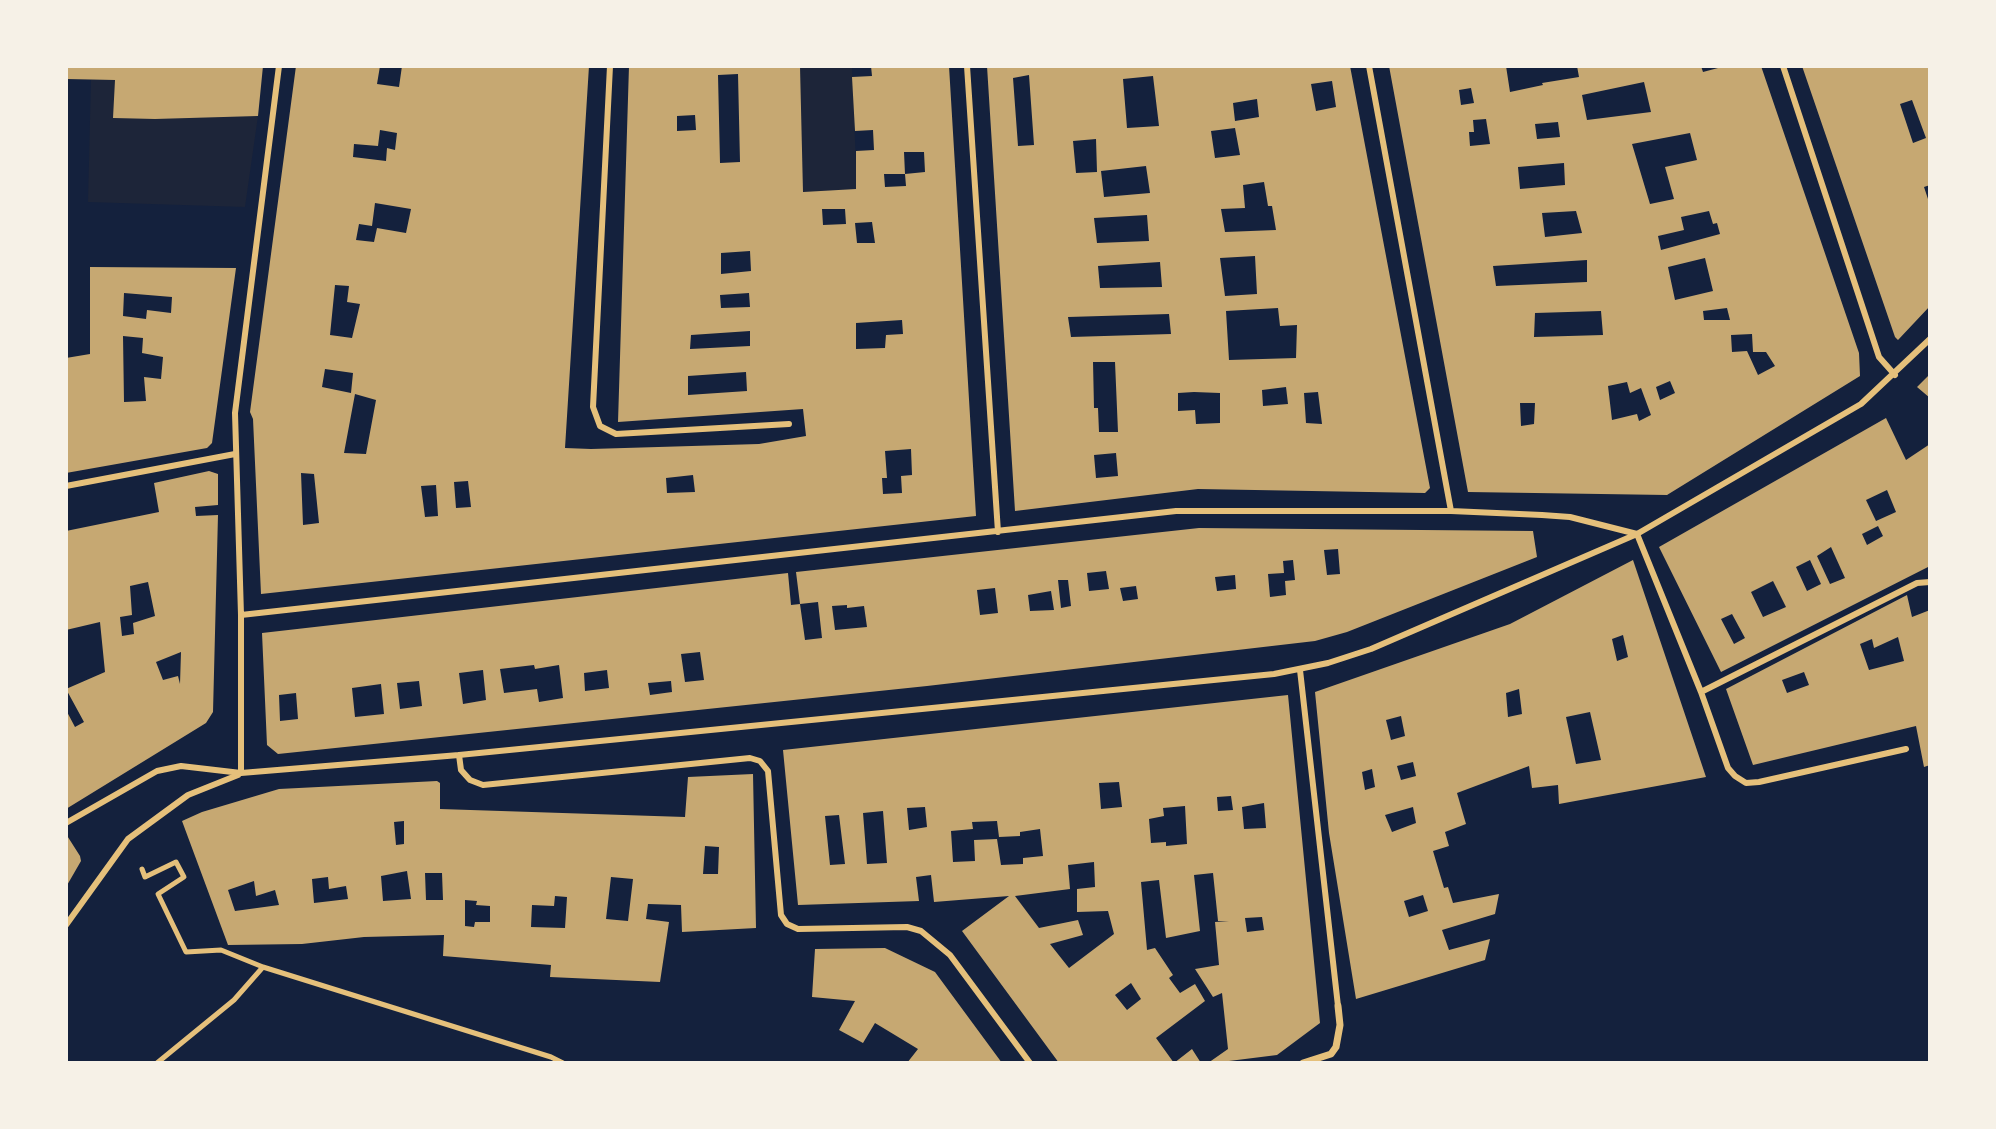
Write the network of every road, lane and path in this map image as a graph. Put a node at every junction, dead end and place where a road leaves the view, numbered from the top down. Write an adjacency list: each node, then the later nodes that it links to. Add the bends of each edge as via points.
1 (279, 66): 9 (lane, via 235,413)
2 (610, 66): 8 (lane, via 593,407 600,426 616,434)
3 (967, 66): 12 (lane)
4 (1369, 66): 11 (lane)
5 (1783, 66): 7 (lane, via 1879,357)
6 (1930, 339): 7 (lane)
7 (1895, 375): 13 (lane, via 1861,404)
8 (789, 424)
9 (235, 454): 10 (lane); 15 (lane)
10 (66, 486)
11 (1451, 511): 12 (lane, via 1176,511); 13 (lane, via 1570,517)
12 (998, 532): 15 (lane)
13 (1637, 534): 16 (lane, via 1371,649); 17 (lane)
14 (1930, 582): 17 (lane, via 1917,583)
15 (241, 615): 20 (lane)
16 (1300, 670): 19 (lane); 25 (lane)
17 (1701, 692): 18 (lane, via 1728,768 1746,783)
18 (1906, 749)
19 (459, 755): 20 (lane); 28 (lane, via 461,770 483,785 760,761 768,771 781,915 787,924 798,929 921,931 950,955)
20 (241, 773): 21 (lane, via 194,766 157,771); 22 (lane, via 188,795)
21 (66, 823)
22 (128, 839): 23 (lane); 24 (path, via 145,877 176,862 184,877 158,894 186,952 221,950)
23 (66, 925)
24 (263, 967): 26 (path, via 234,1000); 27 (path)
25 (1338, 1006): 29 (street, via 1336,1047 1331,1054)
26 (157, 1063)
27 (563, 1063)
28 (1030, 1063)
29 (1303, 1063)

